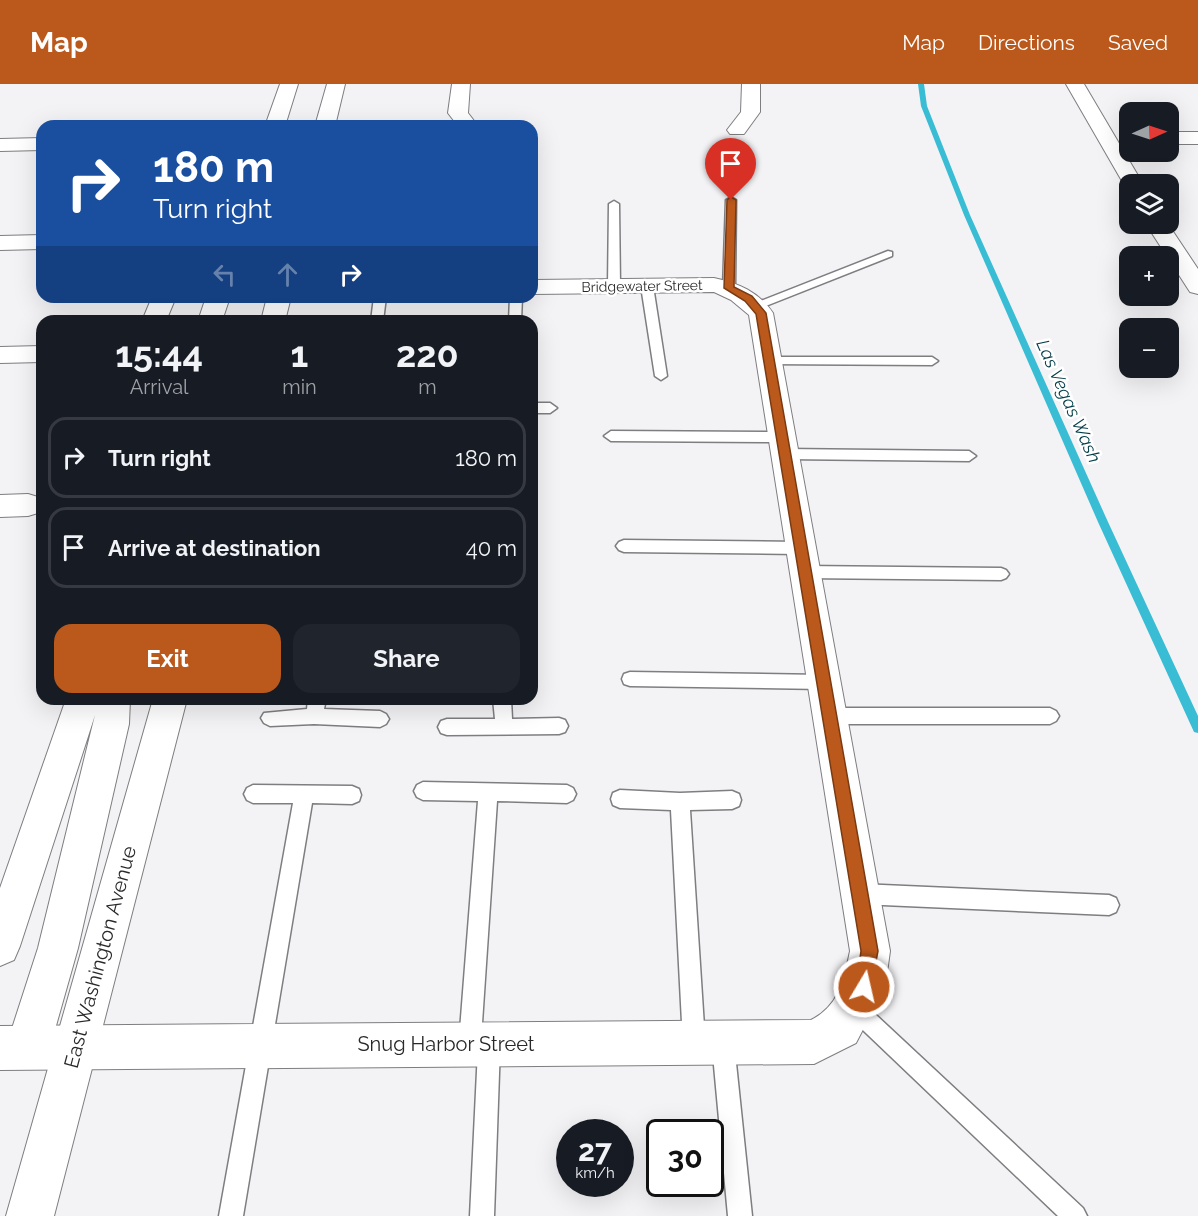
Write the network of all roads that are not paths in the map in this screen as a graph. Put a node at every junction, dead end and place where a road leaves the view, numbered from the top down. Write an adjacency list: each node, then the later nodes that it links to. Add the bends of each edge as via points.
1 (289, 84): 6 (street)
2 (336, 84): 7 (street)
3 (460, 84): 8 (street, via 458,113)
4 (751, 84): 9 (street, via 750,112)
5 (1075, 84): 13 (street)
6 (277, 120)
7 (327, 120)
8 (463, 120)
9 (737, 130)
10 (1119, 138): 13 (street)
11 (1179, 138): 12 (street)
12 (1198, 138)
13 (1105, 139): 16 (street)
14 (36, 144): 15 (street)
15 (0, 145)
16 (1127, 174)
17 (731, 200): 29 (lane)
18 (614, 204): 25 (lane)
19 (36, 242): 20 (street)
20 (0, 243)
21 (1198, 249): 22 (street)
22 (1179, 250)
23 (888, 254): 29 (lane)
24 (1179, 259): 28 (street)
25 (614, 286): 26 (street, Bridgewater Street); 27 (street, Bridgewater Street)
26 (647, 286): 29 (street, Bridgewater Street, via 714,285); 34 (lane)
27 (538, 287)
28 (1198, 287)
29 (744, 297): 32 (street, via 760,313)
30 (36, 354): 31 (street)
31 (0, 356)
32 (769, 361): 33 (lane); 38 (street)
33 (932, 361)
34 (661, 376)
35 (538, 408): 36 (lane)
36 (550, 408)
37 (611, 436): 38 (lane)
38 (783, 446): 39 (lane); 41 (street)
39 (969, 456)
40 (624, 546): 41 (lane)
41 (801, 560): 42 (lane); 44 (street)
42 (1001, 573)
43 (630, 679): 44 (lane)
44 (823, 682): 50 (street)
45 (81, 705): 68 (street)
46 (113, 705): 74 (street, via 112,724 58,948)
47 (168, 705): 73 (street, East Washington Avenue)
48 (502, 705): 55 (lane)
49 (316, 708): 52 (lane); 53 (lane)
50 (829, 716): 51 (lane); 66 (street)
51 (1050, 716)
52 (270, 718)
53 (380, 718)
54 (559, 726): 55 (lane)
55 (504, 727): 56 (lane)
56 (447, 728)
57 (423, 791): 58 (lane)
58 (488, 792): 60 (lane); 71 (lane)
59 (253, 794): 61 (lane)
60 (567, 794)
61 (304, 795): 62 (lane); 72 (lane)
62 (352, 795)
63 (620, 799): 65 (lane)
64 (732, 800): 65 (lane)
65 (680, 802): 70 (lane)
66 (860, 894): 67 (lane); 69 (street, via 870,951)
67 (1109, 904)
68 (0, 946)
69 (858, 997): 70 (street, Snug Harbor Street, via 841,1028 814,1042); 79 (lane)
70 (708, 1043): 71 (street, Snug Harbor Street); 78 (lane)
71 (479, 1044): 72 (street, Snug Harbor Street); 77 (lane)
72 (260, 1046): 73 (street, Snug Harbor Street); 76 (lane)
73 (75, 1047): 74 (street, Snug Harbor Street); 75 (street, East Washington Avenue)
74 (14, 1048)
75 (30, 1216)
76 (231, 1216)
77 (482, 1216)
78 (740, 1216)
79 (1075, 1216)

